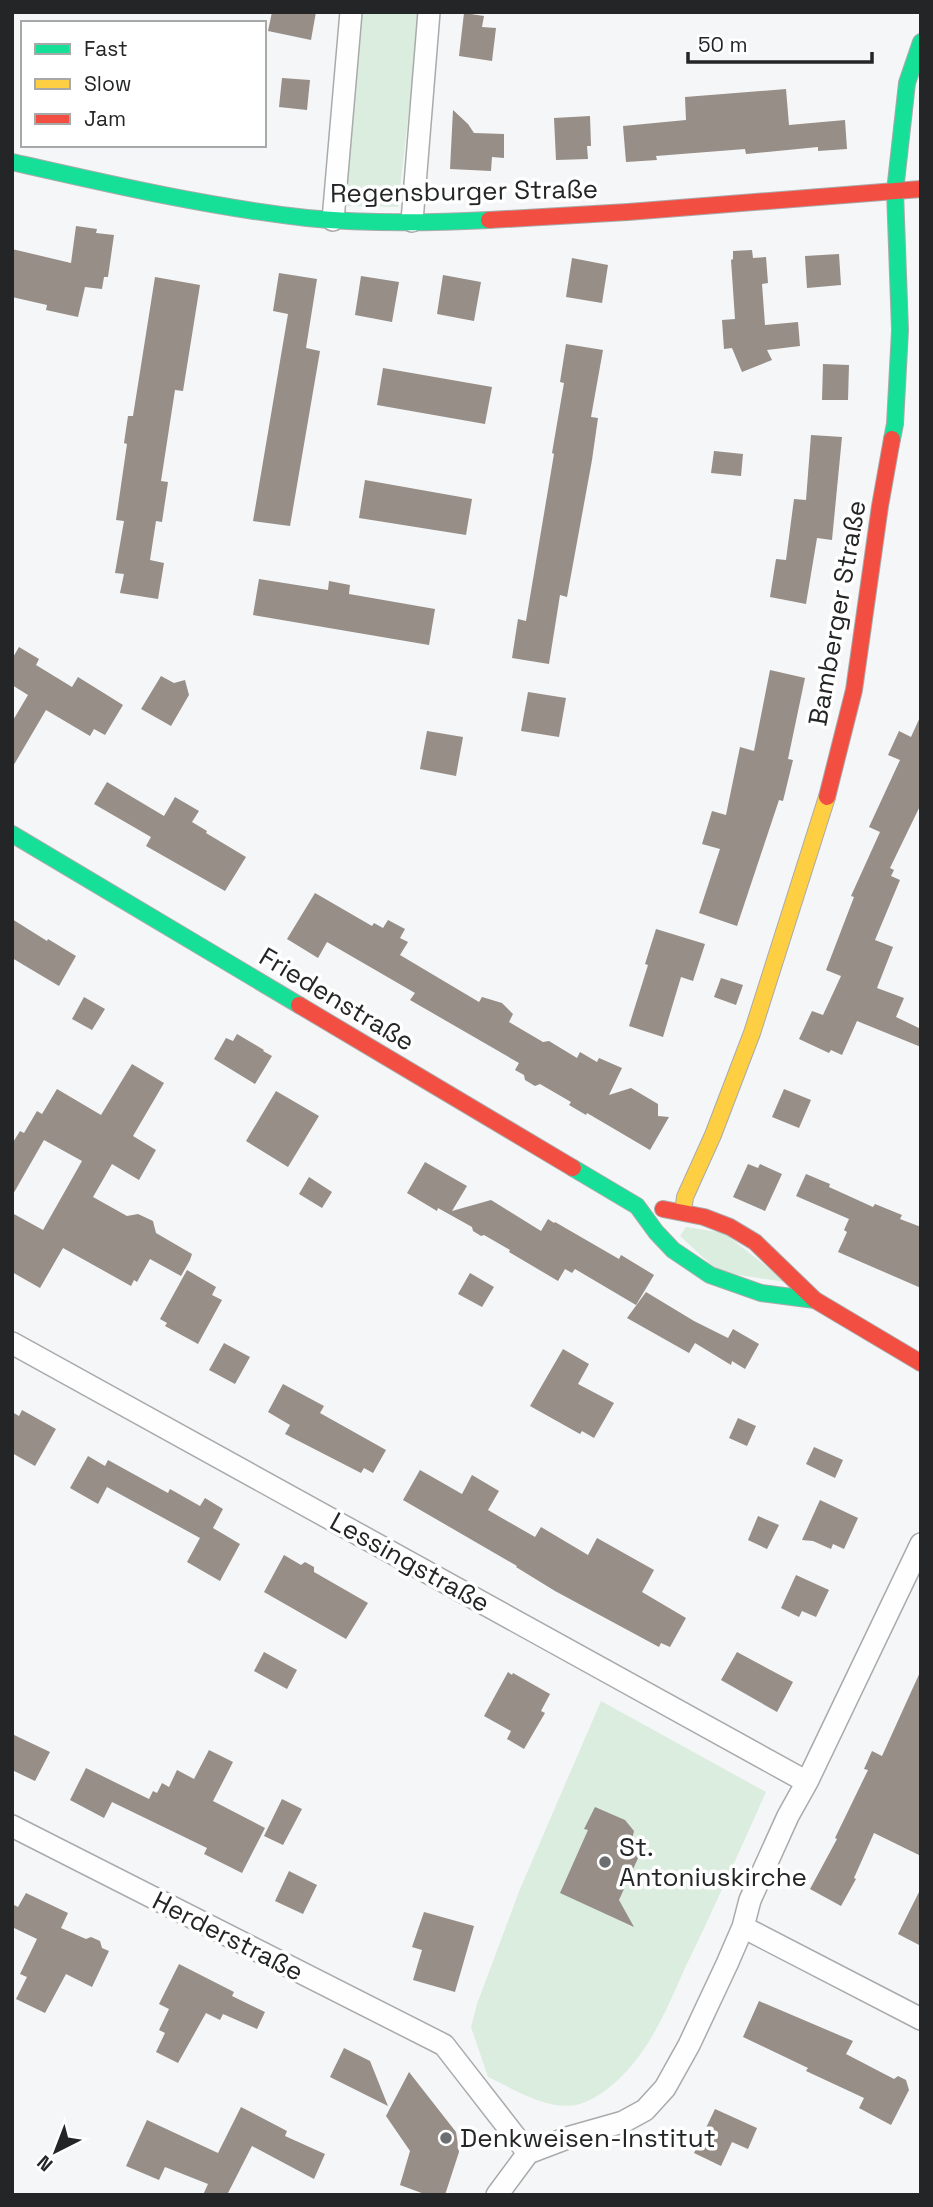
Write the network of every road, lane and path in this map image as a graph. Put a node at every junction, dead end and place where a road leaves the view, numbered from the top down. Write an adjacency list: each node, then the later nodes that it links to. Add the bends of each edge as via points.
1 (351, 12): 7 (street)
2 (429, 12): 8 (street)
3 (921, 41): 6 (street, Bamberger Straße, via 907,83)
4 (12, 162): 7 (street, Regensburger Straße, via 262,212)
5 (921, 189): 6 (street, Regensburger Straße)
6 (895, 191): 8 (street, Regensburger Straße, via 541,218); 11 (street, Bamberger Straße, via 900,330 895,424 854,691 752,1033 685,1197)
7 (333, 220): 8 (street, Regensburger Straße)
8 (412, 221)
9 (12, 834): 10 (street, Friedenstraße)
10 (637, 1206): 11 (street, Friedenstraße); 12 (street, Friedenstraße, via 677,1254 717,1279 785,1298)
11 (683, 1212): 12 (street, Friedenstraße, via 730,1227 755,1242)
12 (815, 1300): 14 (street, Friedenstraße)
13 (12, 1343): 16 (street, Lessingstraße)
14 (921, 1363)
15 (921, 1544): 16 (street)
16 (807, 1782): 18 (street, via 750,1900)
17 (12, 1826): 20 (street, Herderstraße, via 444,2045)
18 (743, 1927): 19 (street); 20 (street, via 677,2067 645,2110 610,2127)
19 (921, 2019)
20 (528, 2153): 21 (street)
21 (497, 2195)

